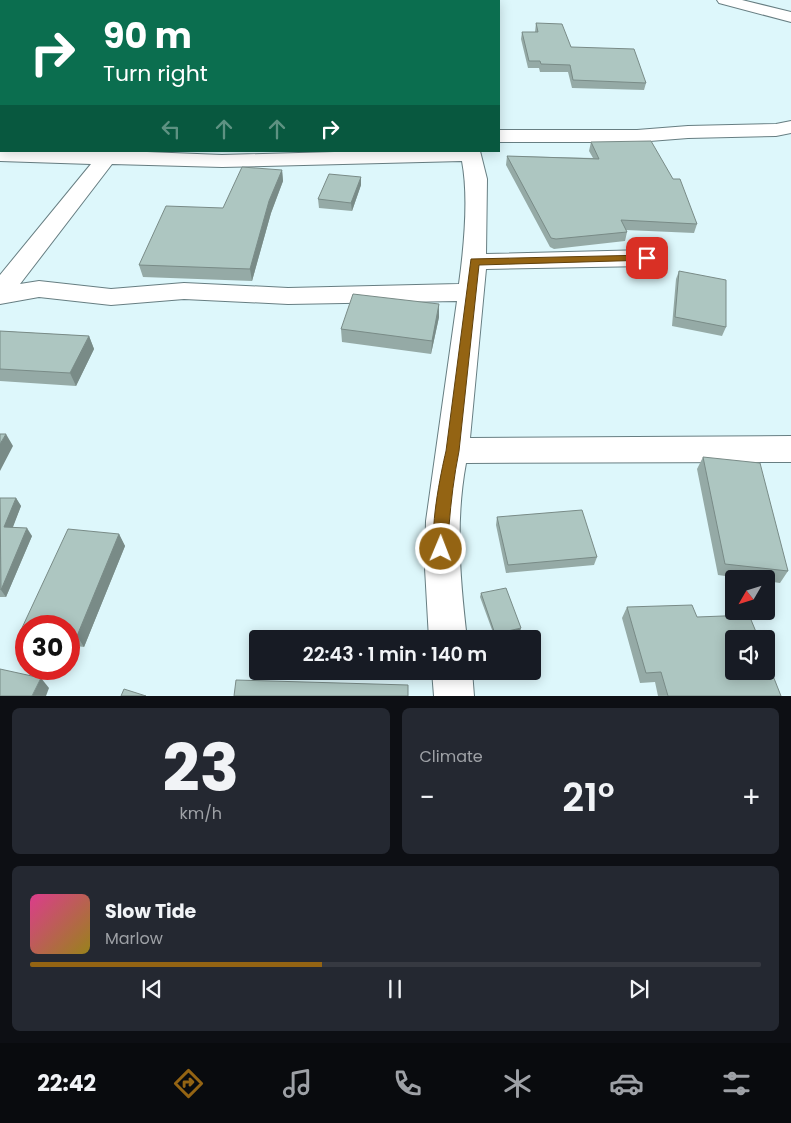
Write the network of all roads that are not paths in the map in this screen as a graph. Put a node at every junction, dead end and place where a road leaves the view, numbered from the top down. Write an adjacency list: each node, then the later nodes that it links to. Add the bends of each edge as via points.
1 (0, 0): 2 (street)
2 (15, 0)
3 (724, 0): 4 (street)
4 (791, 17)
5 (791, 127): 6 (street, via 637,136)
6 (500, 136)
7 (471, 153): 8 (street, via 222,161); 11 (street, via 476,179)
8 (109, 154): 9 (street); 12 (street)
9 (0, 155)
10 (647, 258): 11 (street)
11 (474, 262): 13 (street)
12 (0, 292)
13 (471, 292): 14 (street, via 288,296 184,291 111,297 39,289); 16 (street)
14 (0, 296)
15 (791, 449): 16 (street)
16 (453, 451): 17 (street, via 441,532)
17 (447, 630)
18 (453, 680): 19 (street)
19 (454, 696)

